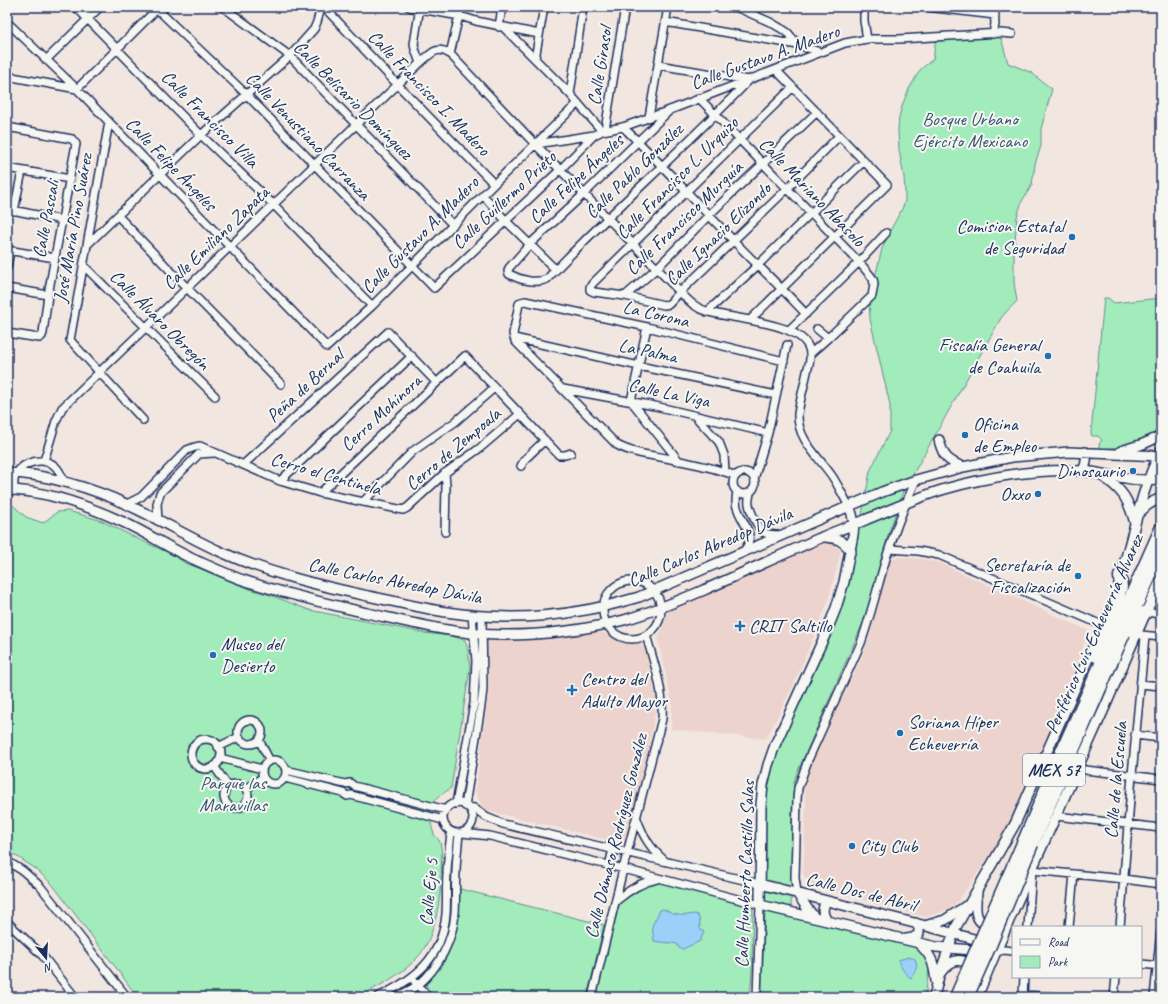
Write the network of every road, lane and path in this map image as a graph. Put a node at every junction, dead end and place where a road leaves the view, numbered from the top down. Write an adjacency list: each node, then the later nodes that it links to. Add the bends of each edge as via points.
1 (76, 7): 20 (street, Calle Francisco Villa)
2 (100, 7): 20 (street)
3 (223, 7): 32 (street, Calle Belisario Domínguez)
4 (323, 7): 32 (street, via 314,29); 40 (street, Calle Francisco I. Madero)
5 (409, 7): 17 (street)
6 (461, 7): 19 (street)
7 (502, 7): 23 (street)
8 (544, 7): 24 (street)
9 (583, 7): 43 (street)
10 (625, 7): 55 (street, Calle Girasol)
11 (668, 7): 22 (street)
12 (736, 7): 28 (street, via 782,28)
13 (864, 7): 27 (street)
14 (927, 7): 18 (street)
15 (994, 7): 18 (street)
16 (158, 8): 29 (street); 44 (street, Calle Venustiano Carranza)
17 (420, 8): 19 (street); 35 (street, via 414,44)
18 (995, 15): 25 (street)
19 (460, 16): 23 (street); 31 (street)
20 (88, 19): 29 (street, Calle Francisco Villa); 34 (street)
21 (7, 22): 34 (street, Calle Felipe Ángeles)
22 (666, 22): 28 (street); 36 (street)
23 (501, 27): 24 (street); 33 (street)
24 (539, 34): 33 (street)
25 (993, 34): 26 (street, Calle Gustavo A. Madero); 27 (street, Calle Gustavo A. Madero)
26 (1012, 34)
27 (867, 39): 30 (street, Calle Gustavo A. Madero)
28 (798, 45): 30 (street)
29 (117, 48): 42 (street); 56 (street, Calle Francisco Villa)
30 (820, 52): 37 (street, Calle Gustavo A. Madero)
31 (450, 54): 35 (street, Calle Emiliano Zapata, via 440,50); 61 (street)
32 (290, 56): 44 (street); 52 (street, Calle Belisario Domínguez)
33 (535, 59): 43 (street)
34 (46, 60): 42 (street, Calle Felipe Ángeles)
35 (420, 63): 40 (street, Calle Emiliano Zapata)
36 (658, 65): 39 (street); 50 (street)
37 (776, 70): 39 (street, Calle Gustavo A. Madero); 41 (street)
38 (7, 76): 42 (street)
39 (749, 80): 45 (street, Calle Gustavo A. Madero); 49 (street, Calle Pablo González)
40 (398, 85): 52 (street, Calle Emiliano Zapata); 71 (street, Calle Francisco I. Madero)
41 (793, 87): 48 (street); 59 (street, Calle Francisco L. Urquizo)
42 (76, 89): 51 (street, Calle Felipe Ángeles)
43 (570, 94): 46 (street)
44 (247, 95): 56 (street); 64 (street, Calle Venustiano Carranza)
45 (699, 98): 47 (street, Calle Gustavo A. Madero); 49 (street, Calle Mariano Abasolo)
46 (578, 103): 55 (street); 61 (street, Calle Gustavo A. Madero)
47 (670, 110): 50 (street, Calle Gustavo A. Madero); 60 (street, Calle Felipe Ángeles)
48 (817, 112): 58 (street); 63 (street, Calle Francisco Murguía)
49 (716, 115): 59 (street, Calle Mariano Abasolo); 65 (street, Calle Pablo González)
50 (649, 117): 54 (street, Calle Gustavo A. Madero)
51 (109, 122): 69 (street, Calle Felipe Ángeles); 90 (street, José María Pino Suárez)
52 (356, 125): 64 (street, Calle Emiliano Zapata); 84 (street, Calle Belisario Domínguez)
53 (7, 127): 70 (street, Calle Pascali, via 75,141)
54 (622, 127): 55 (street, Calle Gustavo A. Madero); 60 (street)
55 (604, 131): 57 (street, Calle Gustavo A. Madero)
56 (202, 135): 69 (street); 76 (street, Calle Francisco Villa)
57 (594, 135): 61 (street, Calle Gustavo A. Madero); 67 (street, Calle Guillermo Prieto)
58 (839, 136): 62 (street); 72 (street, Calle Ignacio Elizondo)
59 (739, 140): 63 (street, Calle Mariano Abasolo); 73 (street, Calle Francisco L. Urquizo)
60 (638, 142): 65 (street); 74 (street, Calle Felipe Ángeles)
61 (535, 144): 67 (street); 71 (street, Calle Gustavo A. Madero)
62 (864, 161): 78 (street); 86 (street, via 887,185)
63 (762, 164): 72 (street, Calle Mariano Abasolo); 79 (street, Calle Francisco Murguía)
64 (314, 165): 76 (street, Calle Emiliano Zapata); 97 (street, Calle Venustiano Carranza)
65 (662, 167): 73 (street); 81 (street, Calle Pablo González)
66 (7, 168): 68 (street)
67 (560, 170): 74 (street); 83 (street, Calle Guillermo Prieto)
68 (22, 171): 70 (street); 77 (street)
69 (160, 175): 80 (street); 91 (street, Calle Felipe Ángeles)
70 (70, 179): 82 (street, Calle Pascali)
71 (494, 184): 75 (street, Calle Gustavo A. Madero)
72 (787, 189): 78 (street, Calle Mariano Abasolo); 87 (street, Calle Ignacio Elizondo)
73 (686, 191): 79 (street); 89 (street, Calle Francisco L. Urquizo)
74 (584, 194): 81 (street); 88 (street, Calle Felipe Ángeles)
75 (483, 195): 83 (street); 84 (street, Calle Gustavo A. Madero)
76 (274, 205): 91 (street, Calle Emiliano Zapata); 109 (street, Calle Francisco Villa)
77 (11, 210): 82 (street)
78 (811, 214): 86 (street, Calle Mariano Abasolo); 96 (street)
79 (709, 215): 87 (street); 99 (street, Calle Francisco Murguía)
80 (118, 216): 90 (street); 103 (street)
81 (608, 218): 89 (street); 100 (street, Calle Pablo González)
82 (62, 220): 93 (street, Calle Pascali)
83 (506, 221): 88 (street); 104 (street, Calle Guillermo Prieto)
84 (453, 225): 97 (street, Calle Gustavo A. Madero)
85 (886, 233): 94 (street)
86 (834, 237): 94 (street, Calle Mariano Abasolo); 105 (street)
87 (733, 241): 96 (street); 106 (street, Calle Ignacio Elizondo)
88 (530, 244): 100 (street); 101 (street, Calle Felipe Ángeles, via 508,271 522,279)
89 (633, 244): 99 (street); 108 (street, Calle Francisco L. Urquizo, via 591,285 590,290)
90 (87, 245): 95 (street, José María Pino Suárez)
91 (230, 247): 103 (street, Calle Emiliano Zapata); 121 (street, Calle Felipe Ángeles)
92 (8, 250): 93 (street); 98 (street)
93 (55, 258): 107 (street, Calle Pascali)
94 (859, 262): 111 (street); 119 (street, Calle Mariano Abasolo, via 873,279 872,296)
95 (83, 265): 113 (street, Calle Álvaro Obregón); 126 (street, José María Pino Suárez, via 70,340)
96 (758, 265): 105 (street); 110 (street)
97 (412, 266): 104 (street, Calle Venustiano Carranza); 109 (street, Calle Gustavo A. Madero)
98 (7, 268)
99 (657, 268): 106 (street); 108 (street, Calle Francisco Murguía)
100 (556, 270): 101 (street, Calle Pablo González, via 547,279)
101 (539, 282)
102 (7, 288): 107 (street)
103 (187, 288): 113 (street, Calle Emiliano Zapata); 128 (street)
104 (434, 288)
105 (782, 288): 111 (street); 112 (street)
106 (680, 292): 108 (street, Calle Ignacio Elizondo, via 669,304 664,305); 110 (street)
107 (48, 295): 117 (street, Calle Pascali, via 42,336 39,338)
108 (625, 296)
109 (372, 306): 121 (street, Calle Gustavo A. Madero)
110 (707, 312): 112 (street)
111 (806, 314): 116 (street)
112 (751, 319): 116 (street)
113 (145, 327): 126 (street, Calle Emiliano Zapata); 132 (street, Calle Álvaro Obregón)
114 (647, 327): 118 (street, La Corona, via 525,301 520,304); 124 (street, La Corona); 125 (street)
115 (817, 329): 119 (street)
116 (789, 330): 122 (street, via 806,342)
117 (7, 333)
118 (514, 338): 125 (street, La Palma); 130 (street)
119 (828, 338): 122 (street)
120 (787, 345): 124 (street)
121 (327, 347)
122 (810, 354): 176 (street, via 798,414 799,429 808,446 832,476)
123 (412, 356): 127 (street); 148 (street, Peña de Bernal, via 388,332); 164 (street)
124 (784, 361): 131 (street)
125 (639, 366): 131 (street, La Palma); 133 (street)
126 (99, 372): 136 (street); 146 (street, Calle Emiliano Zapata, via 62,408)
127 (436, 382): 129 (street, Cerro Mohinora, via 465,356); 170 (street, Cerro Mohinora)
128 (281, 384)
129 (494, 388): 134 (street); 173 (street, via 455,422 413,451)
130 (563, 388): 133 (street, Calle La Viga); 147 (street, via 617,445 639,453)
131 (776, 395): 137 (street)
132 (215, 396)
133 (631, 401): 135 (street, Calle La Viga); 147 (street)
134 (520, 414): 139 (street); 157 (street, Cerro de Zempoala)
135 (693, 415): 137 (street, Calle La Viga); 153 (street, via 719,442 724,455)
136 (143, 420)
137 (768, 433): 160 (street)
138 (1161, 436): 144 (main road)
139 (545, 440): 143 (street, via 558,454); 149 (street)
140 (939, 440): 150 (main road, via 948,460)
141 (216, 452): 148 (street, Cerro el Centinela); 151 (street, Cerro el Centinela, via 200,446 195,447 188,450); 159 (street, via 200,454)
142 (1085, 452): 144 (main road, Calle Carlos Abredop Dávila); 150 (main road, Calle Carlos Abredop Dávila, via 1042,453); 152 (main road, via 1086,463)
143 (571, 453)
144 (1115, 453): 145 (main road, Calle Carlos Abredop Dávila)
145 (1160, 456): 162 (main road, Periférico Luis Echeverría Álvarez)
146 (44, 461): 156 (street, via 24,465); 165 (street, via 61,473)
147 (679, 461): 153 (street)
148 (244, 464): 164 (street, Cerro el Centinela)
149 (521, 466)
150 (962, 467): 161 (main road, Calle Carlos Abredop Dávila)
151 (167, 471): 159 (street); 168 (street)
152 (1082, 471): 154 (main road, Calle Carlos Abredop Dávila); 174 (main road, Calle Carlos Abredop Dávila, via 1035,472 996,478 947,489)
153 (725, 472): 158 (street)
154 (1096, 472): 162 (main road, Calle Carlos Abredop Dávila); 178 (main road, via 1115,484 1127,500)
155 (7, 473): 156 (main road, Calle Carlos Abredop Dávila)
156 (17, 473): 165 (main road, Calle Carlos Abredop Dávila); 166 (street)
157 (445, 473): 177 (street, Cerro de Zempoala); 184 (street)
158 (736, 476): 160 (street, via 743,472 751,474); 167 (street, via 733,484)
159 (175, 477): 172 (street, via 160,493)
160 (754, 479): 169 (street, via 754,487)
161 (916, 480): 174 (street); 176 (main road, Calle Carlos Abredop Dávila)
162 (1148, 480): 163 (main road, Calle Carlos Abredop Dávila); 178 (main road, Periférico Luis Echeverría Álvarez)
163 (1161, 480)
164 (280, 481): 170 (street, Cerro el Centinela)
165 (64, 482): 175 (main road, Calle Carlos Abredop Dávila)
166 (11, 490): 202 (main road, Calle Carlos Abredop Dávila, via 59,498 125,522 191,558 268,588 408,622)
167 (737, 491): 169 (street, via 744,494); 183 (street, via 738,510)
168 (145, 492): 172 (street); 175 (street)
169 (750, 492): 181 (street, via 749,503)
170 (320, 493): 173 (street, Cerro el Centinela)
171 (1161, 499): 178 (main road, via 1146,506)
172 (158, 500): 179 (street)
173 (363, 502): 177 (street, Cerro el Centinela, via 397,510)
174 (905, 503): 180 (main road, Calle Carlos Abredop Dávila); 187 (street)
175 (127, 504): 179 (main road, Calle Carlos Abredop Dávila)
176 (848, 506): 180 (main road, Calle Humberto Castillo Salas); 185 (main road, Calle Carlos Abredop Dávila)
177 (407, 508)
178 (1136, 519): 191 (main road, Periférico Luis Echeverría Álvarez)
179 (158, 521): 198 (main road, Calle Carlos Abredop Dávila, via 259,568 303,581 418,607)
180 (854, 524): 186 (main road, Calle Carlos Abredop Dávila); 188 (main road, Calle Humberto Castillo Salas)
181 (758, 526): 183 (street); 185 (street, via 765,533)
182 (1161, 529): 208 (highway, Periférico Luis Echeverría Álvarez / MEX 57)
183 (748, 530): 190 (street, via 749,543)
184 (445, 532)
185 (782, 536): 190 (main road, Calle Carlos Abredop Dávila)
186 (823, 537): 188 (main road, via 840,539); 195 (main road, Calle Carlos Abredop Dávila)
187 (889, 549): 201 (street, via 939,555); 255 (street, via 861,643 798,788 795,878)
188 (851, 550): 252 (main road, Calle Humberto Castillo Salas, via 836,608 768,765 761,805)
189 (1161, 553): 208 (highway, Periférico Luis Echeverría Álvarez / MEX 57)
190 (741, 554): 193 (main road, Calle Carlos Abredop Dávila)
191 (1120, 576): 201 (main road, Periférico Luis Echeverría Álvarez); 209 (highway, via 1121,587 1116,603 1076,704)
192 (1161, 580): 196 (main road)
193 (654, 591): 194 (main road, Calle Carlos Abredop Dávila); 194 (street, via 644,583 624,582 612,589); 195 (street)
194 (603, 607): 199 (main road, Calle Carlos Abredop Dávila, via 536,617); 200 (street)
195 (661, 608): 200 (main road, Calle Carlos Abredop Dávila); 203 (street, via 659,621)
196 (1146, 612): 197 (street); 204 (main road); 214 (highway, via 1136,624 1086,736)
197 (1161, 614)
198 (472, 615): 199 (main road, Calle Carlos Abredop Dávila); 202 (street)
199 (482, 616): 202 (street)
200 (607, 624): 202 (main road, Calle Carlos Abredop Dávila, via 557,633); 203 (street, via 617,635 624,638 639,638)
201 (1102, 625): 254 (main road, Periférico Luis Echeverría Álvarez, via 1015,824)
202 (478, 634): 231 (street, via 474,702); 232 (street, via 482,706)
203 (646, 635): 235 (street, Calle Dámaso Rodríguez González, via 658,675 662,719)
204 (1140, 635): 205 (street); 206 (street, Calle de la Escuela); 219 (main road)
205 (1161, 637)
206 (1140, 684): 207 (street); 210 (street, Calle de la Escuela)
207 (1161, 686)
208 (1090, 701): 209 (highway, Periférico Luis Echeverría Álvarez / MEX 57); 214 (highway, Periférico Luis Echeverría Álvarez / MEX 57)
209 (1078, 715): 241 (highway, Periférico Luis Echeverría Álvarez / MEX 57)
210 (1135, 735): 212 (street); 222 (street, Calle de la Escuela)
211 (239, 737): 213 (street, via 248,744); 213 (street, via 238,729 250,720 257,723 261,729); 215 (street)
212 (1161, 738)
213 (259, 740): 217 (street)
214 (1076, 745): 241 (highway, Periférico Luis Echeverría Álvarez / MEX 57)
215 (218, 746): 216 (street); 218 (street, via 213,741 204,739 195,744 191,752 196,765 205,769)
216 (220, 758): 218 (street); 221 (street)
217 (270, 761): 220 (street, via 281,762); 221 (street, via 266,763)
218 (214, 766): 226 (street)
219 (1077, 769): 222 (street); 234 (main road)
220 (286, 770): 223 (street); 225 (street)
221 (262, 773): 223 (street, via 268,783 279,783); 228 (street)
222 (1132, 775): 224 (street); 237 (street, Calle de la Escuela)
223 (285, 778): 229 (street)
224 (1161, 779)
225 (345, 784): 227 (street, via 350,783); 229 (street)
226 (228, 786): 228 (street, via 240,784); 228 (street, via 224,797 227,804 234,808 245,804 248,796)
227 (354, 786): 230 (street, via 355,791); 233 (street)
228 (246, 789)
229 (343, 792): 230 (street, via 347,796)
230 (351, 795): 236 (street)
231 (456, 804): 232 (street); 233 (street)
232 (466, 806): 240 (street, via 472,814 472,823 470,828); 242 (street, via 503,824)
233 (446, 810): 236 (street)
234 (1056, 816): 237 (street); 248 (main road)
235 (637, 819): 243 (street, Calle Dámaso Rodríguez González); 245 (street, via 647,843)
236 (443, 820): 239 (street)
237 (1128, 824): 238 (street); 251 (street, Calle de la Escuela)
238 (1161, 828)
239 (451, 832): 240 (street); 280 (street, Calle Eje 5, via 445,925 430,959)
240 (461, 833): 246 (street, via 490,836); 282 (street, Calle Eje 5, via 452,932 438,962)
241 (1028, 843): 292 (highway, Periférico Luis Echeverría Álvarez / MEX 57, bridge); 293 (highway, Periférico Luis Echeverría Álvarez / MEX 57, bridge, via 991,943)
242 (613, 849): 243 (street); 246 (street)
243 (627, 853): 245 (street); 247 (street, Calle Dámaso Rodríguez González)
244 (7, 861): 285 (street, via 40,886)
245 (666, 861): 252 (street)
246 (609, 866): 247 (street)
247 (624, 869): 250 (street); 256 (street, Calle Dámaso Rodríguez González)
248 (1032, 870): 249 (street); 260 (main road); 266 (street)
249 (1074, 874): 251 (street); 267 (street)
250 (659, 878): 256 (street, via 640,884); 259 (street)
251 (1124, 879): 253 (street); 268 (street, Calle de la Escuela)
252 (760, 884): 255 (main road, Calle Dos de Abril); 259 (main road, Calle Humberto Castillo Salas)
253 (1161, 884)
254 (978, 888): 258 (main road, Periférico Luis Echeverría Álvarez); 260 (main road, via 975,909 978,918 985,924 999,924)
255 (797, 893): 257 (main road, Calle Dos de Abril); 261 (main road)
256 (616, 901): 289 (street, Calle Dámaso Rodríguez González)
257 (826, 901): 262 (main road, via 822,911); 263 (main road, Calle Dos de Abril)
258 (968, 904): 265 (main road, via 945,920); 270 (main road, Periférico Luis Echeverría Álvarez)
259 (760, 905): 261 (main road, Calle Dos de Abril); 290 (street, Calle Humberto Castillo Salas)
260 (1014, 909): 274 (main road)
261 (815, 918): 262 (main road, Calle Dos de Abril)
262 (827, 921): 271 (main road, Calle Dos de Abril)
263 (916, 923): 265 (main road, Calle Dos de Abril); 271 (main road, via 919,928 918,934)
264 (8, 925): 284 (street, via 42,955)
265 (926, 926): 270 (main road, Calle Dos de Abril)
266 (1028, 926)
267 (1069, 926)
268 (1120, 926)
269 (1161, 930): 277 (street)
270 (953, 933): 273 (main road, Periférico Luis Echeverría Álvarez); 274 (main road, Calle Dos de Abril)
271 (907, 939): 272 (main road, Calle Dos de Abril)
272 (917, 942): 273 (main road, Calle Dos de Abril); 281 (main road, via 932,959)
273 (948, 948): 274 (main road, Calle Dos de Abril); 281 (main road, Periférico Luis Echeverría Álvarez)
274 (999, 949): 275 (street); 294 (main road)
275 (1012, 951)
276 (1142, 964): 277 (street)
277 (1159, 966): 297 (street)
278 (1024, 978): 283 (street)
279 (1116, 978): 296 (street)
280 (411, 979): 282 (street); 286 (street, Calle Eje 5)
281 (938, 980): 291 (main road, Periférico Luis Echeverría Álvarez); 294 (main road, via 946,966 953,961 961,960 968,963 976,974)
282 (417, 985): 287 (street, Calle Eje 5); 288 (street)
283 (1023, 996): 295 (street)
284 (75, 997)
285 (126, 997)
286 (378, 997)
287 (396, 997)
288 (428, 997)
289 (592, 997)
290 (757, 997)
291 (934, 997)
292 (956, 997)
293 (967, 997)
294 (976, 997)
295 (1057, 997)
296 (1114, 997)
297 (1154, 997)

